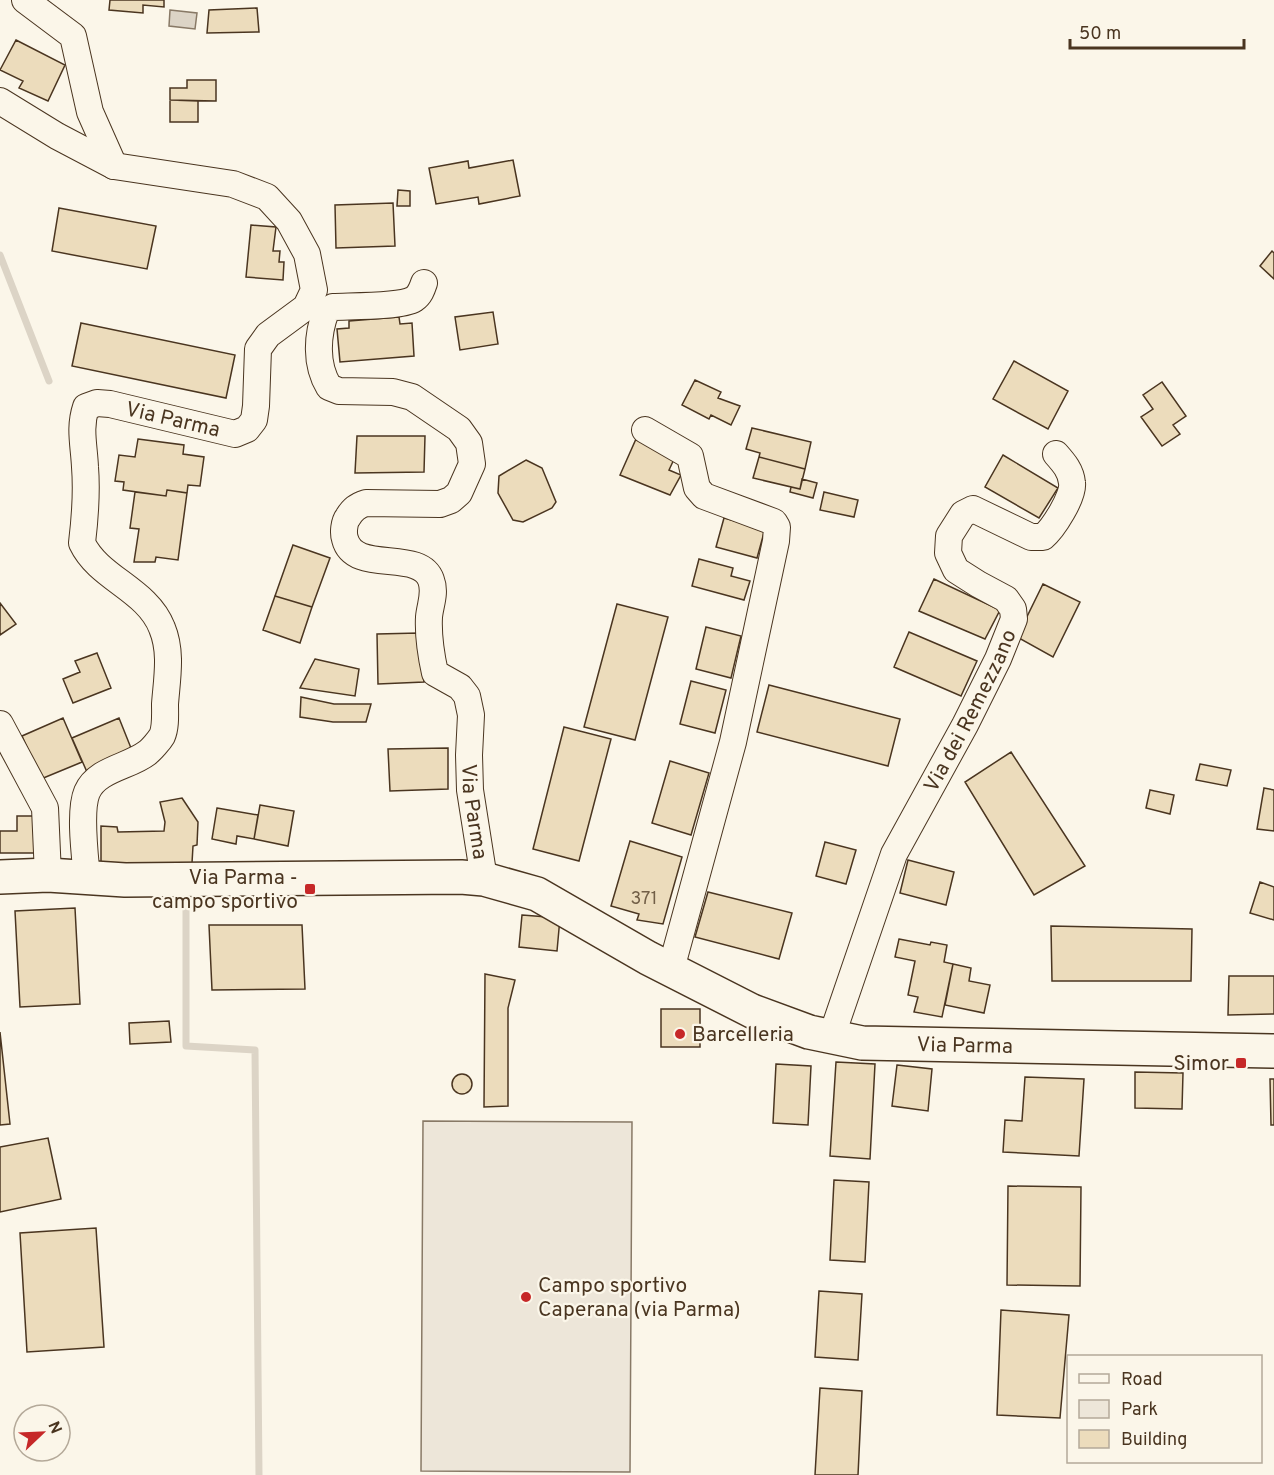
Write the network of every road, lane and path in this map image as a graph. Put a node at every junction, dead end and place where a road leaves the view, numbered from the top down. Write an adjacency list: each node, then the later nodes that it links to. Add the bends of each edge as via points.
1 (25, 0): 3 (street, via 73,36 90,112)
2 (0, 101): 3 (street, Via Parma)
3 (114, 166): 10 (street, Via Parma, via 232,184 267,197 289,221 307,255 314,290 306,307 268,335 258,349 256,406 254,420 247,429 235,434 110,404 86,407 81,421 85,468 82,543 103,570 149,606 162,627 168,650 161,736 147,753 96,778 88,790 84,803)
4 (424, 283): 11 (street, Via Parma, via 413,300 333,307 326,311 319,328 319,356 328,387 412,397 459,429 469,443 472,464 459,493 451,500 440,504 356,506 345,520 344,536 348,548 361,558 405,563 423,570 431,579 429,625 435,673 460,687 467,696 471,715 470,790)
5 (645, 430): 12 (street, via 690,456 697,488 704,496 774,522 777,527 733,742)
6 (1056, 454): 13 (street, Via dei Remezzano, via 1069,470 1073,485 1052,530 1043,537 1031,537 973,509 963,514 949,536 948,553 956,570 1006,598 1014,619 965,725 894,854)
7 (0, 724): 8 (street, via 45,808)
8 (48, 875): 9 (main road, Via Parma); 10 (main road, Via Parma)
9 (0, 877)
10 (87, 878): 11 (main road, Via Parma)
11 (484, 879): 12 (main road, Via Parma, via 537,894)
12 (671, 969): 13 (main road, Via Parma, via 752,1011)
13 (831, 1038): 14 (main road, Via Parma, via 862,1043)
14 (1274, 1051)

